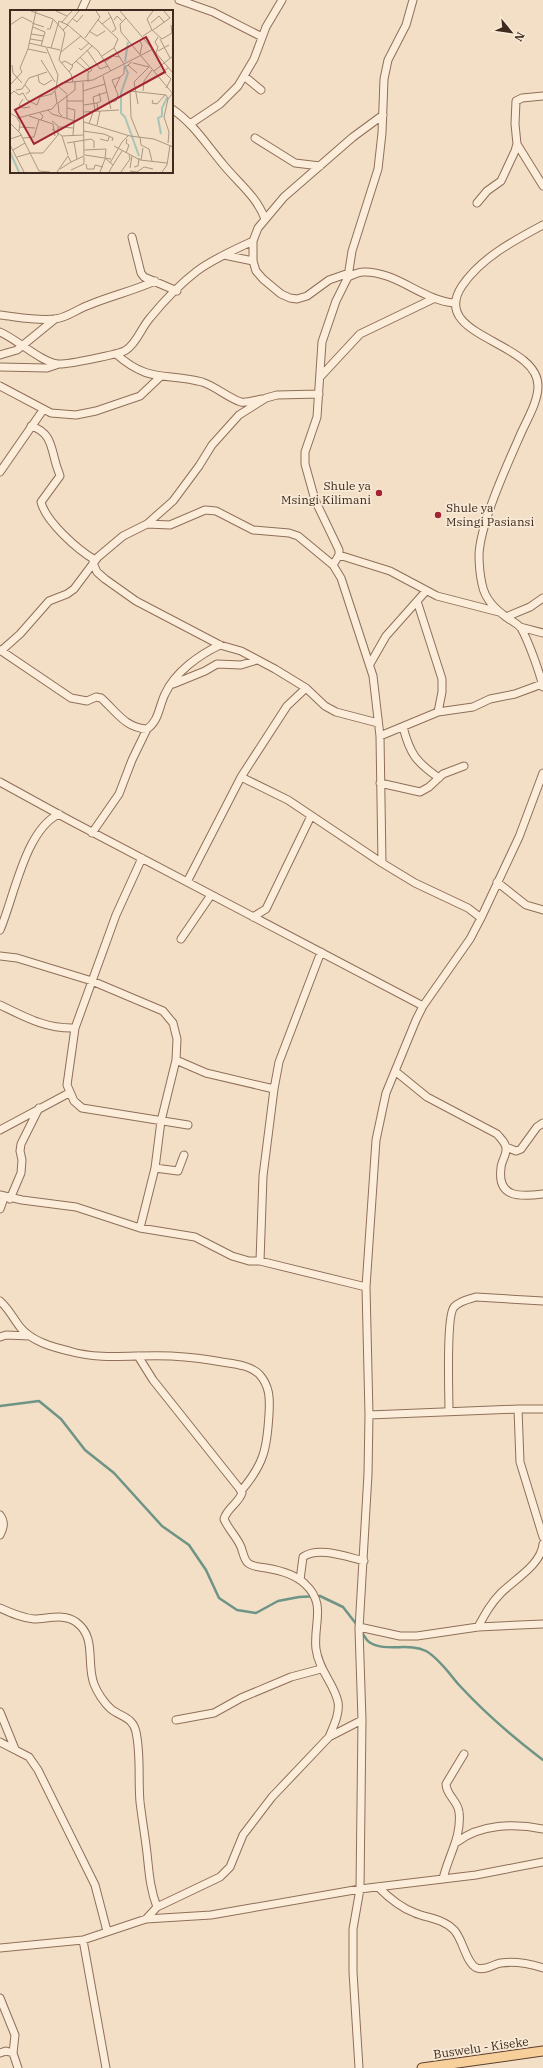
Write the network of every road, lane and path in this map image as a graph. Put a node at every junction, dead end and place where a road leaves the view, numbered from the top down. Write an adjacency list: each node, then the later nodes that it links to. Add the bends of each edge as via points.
1 (86, 0): 5 (street)
2 (179, 0): 6 (street, via 214,12)
3 (282, 0): 6 (street)
4 (413, 0): 11 (street, via 406,26 388,60 384,79)
5 (81, 10)
6 (262, 37): 7 (street)
7 (244, 76): 8 (street); 12 (street, via 220,104)
8 (261, 90)
9 (543, 96): 14 (street, via 516,101)
10 (173, 110): 12 (street)
11 (383, 115): 15 (street); 24 (street, via 378,169 352,251)
12 (190, 124): 18 (street, via 222,164 250,192)
13 (255, 138): 15 (street, via 295,163)
14 (517, 144): 16 (street); 17 (street, via 501,181 487,191)
15 (320, 166): 18 (street, via 284,197)
16 (543, 186)
17 (477, 203)
18 (265, 219): 21 (street)
19 (543, 225): 28 (street, via 499,249 467,280)
20 (132, 237): 25 (street, via 141,273)
21 (252, 241): 22 (street); 23 (street)
22 (224, 255): 23 (street); 26 (street, via 195,272)
23 (253, 261): 24 (street, via 256,271 263,279 281,294 297,299 307,296 329,280)
24 (349, 275): 27 (street, via 361,272 376,274); 37 (street, via 336,300 322,342)
25 (155, 281): 26 (street); 30 (street)
26 (177, 291): 33 (street, via 149,319 136,340 126,350)
27 (433, 299): 28 (street); 37 (street, via 360,334)
28 (454, 304): 52 (street, via 456,313 464,323 526,362 536,376 538,384 530,413 489,516 479,554 482,585 487,598)
29 (0, 315): 30 (street, via 30,320)
30 (55, 319): 32 (street)
31 (0, 332): 32 (street)
32 (23, 345): 34 (street, via 17,350); 35 (street, via 38,356)
33 (116, 354): 35 (street); 38 (street, via 136,369)
34 (0, 355)
35 (59, 364): 36 (street, via 47,368)
36 (0, 367)
37 (321, 376): 40 (street)
38 (160, 377): 41 (street, via 200,382 217,388 240,402); 42 (street, via 140,396 96,411 76,416)
39 (0, 386): 42 (street)
40 (319, 394): 41 (street, via 283,393); 46 (street, via 315,426 305,452 305,464 315,500 336,542)
41 (266, 398): 45 (street, via 239,415 224,430 173,501)
42 (43, 410): 43 (street)
43 (32, 426): 44 (street); 47 (street, via 47,436 60,476 44,496 42,507 63,535)
44 (0, 472)
45 (147, 524): 47 (street, via 123,536); 48 (street, via 170,525 205,510 216,511 254,530 298,536)
46 (339, 555): 48 (street); 49 (street, via 390,571)
47 (94, 562): 56 (street, via 98,572 105,579 136,601); 57 (street, via 74,589 49,601 20,634)
48 (333, 565): 59 (street, via 340,578)
49 (426, 591): 51 (street); 52 (street, via 458,603)
50 (543, 598): 53 (street, via 530,607)
51 (417, 601): 59 (street, via 386,636); 63 (street, via 442,679)
52 (499, 612): 53 (street)
53 (506, 617): 54 (street)
54 (520, 627): 55 (street); 61 (street)
55 (543, 633)
56 (220, 645): 58 (street, via 241,651); 60 (street, via 184,669)
57 (0, 650): 66 (street, via 71,698 87,701 96,697 101,698 126,722 138,729)
58 (257, 660): 60 (street, via 241,665 217,664); 62 (street)
59 (370, 664): 64 (street)
60 (170, 685): 66 (street, via 156,720)
61 (543, 685): 63 (street, via 473,707)
62 (306, 688): 64 (street, via 325,706 336,712); 70 (street, via 286,706)
63 (438, 712): 65 (street)
64 (378, 723): 67 (street)
65 (403, 727): 67 (street); 71 (street, via 415,759)
66 (147, 729): 76 (street, via 119,794)
67 (380, 736): 73 (street)
68 (464, 766): 71 (street)
69 (543, 773): 80 (street, via 519,837)
70 (241, 777): 75 (street, via 288,800); 79 (street)
71 (439, 778): 73 (street, via 429,788 420,792)
72 (0, 782): 74 (street)
73 (380, 783): 78 (street)
74 (59, 814): 76 (street); 85 (street, via 42,827 33,842)
75 (311, 816): 78 (street); 83 (street, via 266,909)
76 (92, 833): 77 (street)
77 (142, 858): 79 (street); 89 (street, via 116,915)
78 (382, 863): 84 (street, via 415,883 468,908)
79 (187, 882): 81 (street)
80 (497, 882): 82 (street, via 526,905); 84 (street)
81 (210, 895): 83 (street); 86 (street)
82 (543, 910)
83 (253, 918): 87 (street)
84 (481, 918): 91 (street, via 461,953)
85 (1, 926)
86 (181, 939)
87 (321, 952): 91 (street); 95 (street, via 279,1062)
88 (0, 956): 89 (street, via 17,958)
89 (92, 981): 92 (street); 93 (street, via 166,1013 176,1031)
90 (0, 1005): 92 (street, via 26,1018 57,1028)
91 (423, 1006): 94 (street)
92 (75, 1028): 96 (street, via 67,1085)
93 (176, 1060): 95 (street, via 206,1072); 98 (street)
94 (395, 1071): 102 (street, via 428,1097 497,1134); 110 (street, via 386,1093 376,1140)
95 (274, 1089): 109 (street, via 263,1176)
96 (69, 1093): 97 (street); 98 (street, via 82,1108)
97 (39, 1108): 101 (street); 106 (street, via 21,1144 21,1173)
98 (161, 1121): 100 (street); 104 (street)
99 (543, 1123): 102 (street, via 537,1127 521,1150)
100 (188, 1125)
101 (0, 1130)
102 (506, 1147): 105 (street, via 500,1170 501,1186 511,1194)
103 (184, 1155): 104 (street, via 178,1171)
104 (155, 1168): 108 (street)
105 (543, 1194)
106 (5, 1197): 107 (street); 108 (street, via 76,1207)
107 (0, 1209)
108 (140, 1228): 109 (street, via 195,1237 232,1256)
109 (260, 1261): 110 (street)
110 (366, 1287): 121 (street)
111 (0, 1301): 114 (street)
112 (543, 1301): 120 (street, via 476,1297 454,1307 450,1316)
113 (0, 1305): 114 (street)
114 (8, 1309): 115 (street)
115 (30, 1336): 116 (street); 117 (street, via 69,1352)
116 (0, 1337)
117 (138, 1356): 122 (street, via 153,1380); 122 (street, via 171,1356 240,1365 252,1369 262,1378 269,1390 270,1401 267,1446 252,1478)
118 (518, 1409): 119 (street); 120 (street); 123 (street, via 520,1462 525,1482)
119 (543, 1409)
120 (449, 1411): 121 (street)
121 (369, 1415): 128 (street)
122 (241, 1491): 129 (street, via 240,1497 229,1508 224,1519 246,1561 254,1566)
123 (540, 1514): 126 (street)
124 (0, 1515): 125 (street, via 4,1520 4,1528)
125 (0, 1535)
126 (543, 1537)
127 (543, 1544): 133 (street, via 538,1559 501,1593 489,1607)
128 (364, 1561): 129 (street, via 327,1553 309,1553 303,1558 300,1566); 132 (street)
129 (300, 1580): 134 (street, via 313,1593 318,1604 315,1644)
130 (0, 1608): 148 (street, via 33,1619 68,1617 78,1623 85,1632 91,1648 92,1673 96,1688 110,1708 129,1718 133,1724 137,1742 140,1803 149,1876)
131 (543, 1624): 133 (street)
132 (360, 1625): 133 (street, via 400,1636); 137 (street)
133 (478, 1627)
134 (321, 1669): 136 (street, via 290,1677 214,1713); 138 (street, via 338,1703)
135 (0, 1712): 140 (street)
136 (176, 1720)
137 (362, 1720): 138 (street); 147 (street)
138 (329, 1737): 148 (street, via 272,1797 251,1824 243,1835 227,1871 220,1877)
139 (0, 1742): 140 (street)
140 (15, 1749): 150 (street, via 29,1757 51,1792 95,1885)
141 (464, 1754): 143 (street, via 446,1784 459,1811)
142 (543, 1829): 143 (street, via 508,1825 479,1831)
143 (457, 1842): 145 (street, via 445,1867)
144 (543, 1862): 145 (street)
145 (443, 1879): 146 (street)
146 (378, 1887): 147 (street); 153 (street, via 386,1896 412,1912 443,1922 452,1928 476,1967 511,1963)
147 (360, 1889): 149 (street, via 211,1915); 161 (street, via 354,1929 353,1972)
148 (157, 1907): 149 (street)
149 (146, 1919): 150 (street)
150 (107, 1931): 151 (street)
151 (83, 1940): 152 (street); 160 (street)
152 (0, 1948)
153 (543, 1968)
154 (0, 1998): 155 (street)
155 (2, 2010): 158 (street, via 15,2035)
156 (543, 2051): 162 (main road, Buswelu - Kiseke)
157 (0, 2053): 158 (street)
158 (13, 2053): 159 (street)
159 (18, 2068)
160 (106, 2068)
161 (360, 2068)
162 (422, 2068)

